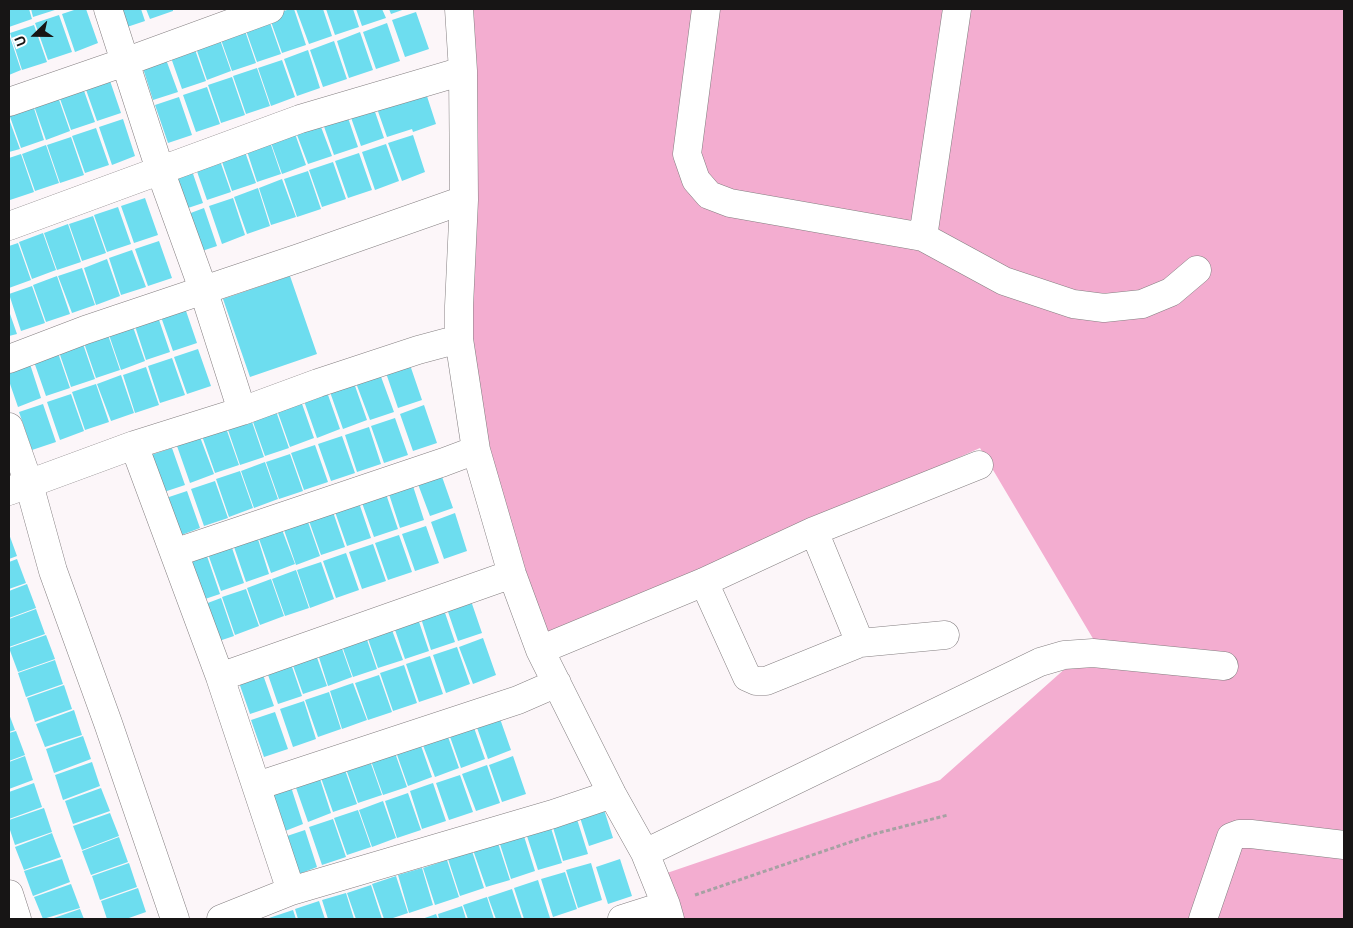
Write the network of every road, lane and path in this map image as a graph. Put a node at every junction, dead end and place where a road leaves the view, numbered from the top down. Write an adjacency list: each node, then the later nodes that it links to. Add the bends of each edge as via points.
1 (108, 9): 6 (street)
2 (270, 9): 6 (street)
3 (459, 9): 7 (street)
4 (706, 9): 12 (street, via 687,154 696,180 709,195 730,203)
5 (957, 9): 12 (street)
6 (125, 62): 8 (street); 9 (street)
7 (463, 71): 9 (street, via 300,120); 10 (street)
8 (9, 102)
9 (160, 170): 11 (street); 14 (street)
10 (464, 200): 14 (street); 15 (street)
11 (9, 226)
12 (923, 237): 13 (street, via 1004,281 1073,304 1104,308 1142,304 1171,292)
13 (1197, 270)
14 (203, 290): 16 (street); 17 (street)
15 (459, 339): 17 (street, via 318,383); 20 (street)
16 (9, 359)
17 (242, 411): 19 (street)
18 (9, 427): 22 (street)
19 (134, 445): 22 (street); 24 (street)
20 (476, 450): 24 (street); 25 (street)
21 (979, 465): 23 (street)
22 (19, 487): 42 (street, via 108,723)
23 (814, 531): 26 (street); 28 (street)
24 (174, 552): 31 (street)
25 (512, 574): 29 (street); 31 (street)
26 (704, 582): 28 (street, via 751,679 766,681); 29 (street)
27 (945, 635): 28 (street)
28 (860, 643)
29 (540, 650): 32 (street)
30 (1224, 666): 37 (street, via 1093,653 1064,655 1040,662)
31 (220, 677): 33 (street)
32 (557, 683): 33 (street, via 518,700); 34 (street)
33 (257, 786): 38 (street)
34 (612, 794): 37 (street); 38 (street)
35 (948, 815): 40 (path, via 874,834)
36 (1344, 845): 45 (street, via 1251,834 1231,837)
37 (644, 853): 40 (street)
38 (292, 891): 43 (street)
39 (9, 894): 41 (street)
40 (668, 912): 44 (street)
41 (17, 919)
42 (175, 919)
43 (221, 919)
44 (622, 919)
45 (1203, 919)

